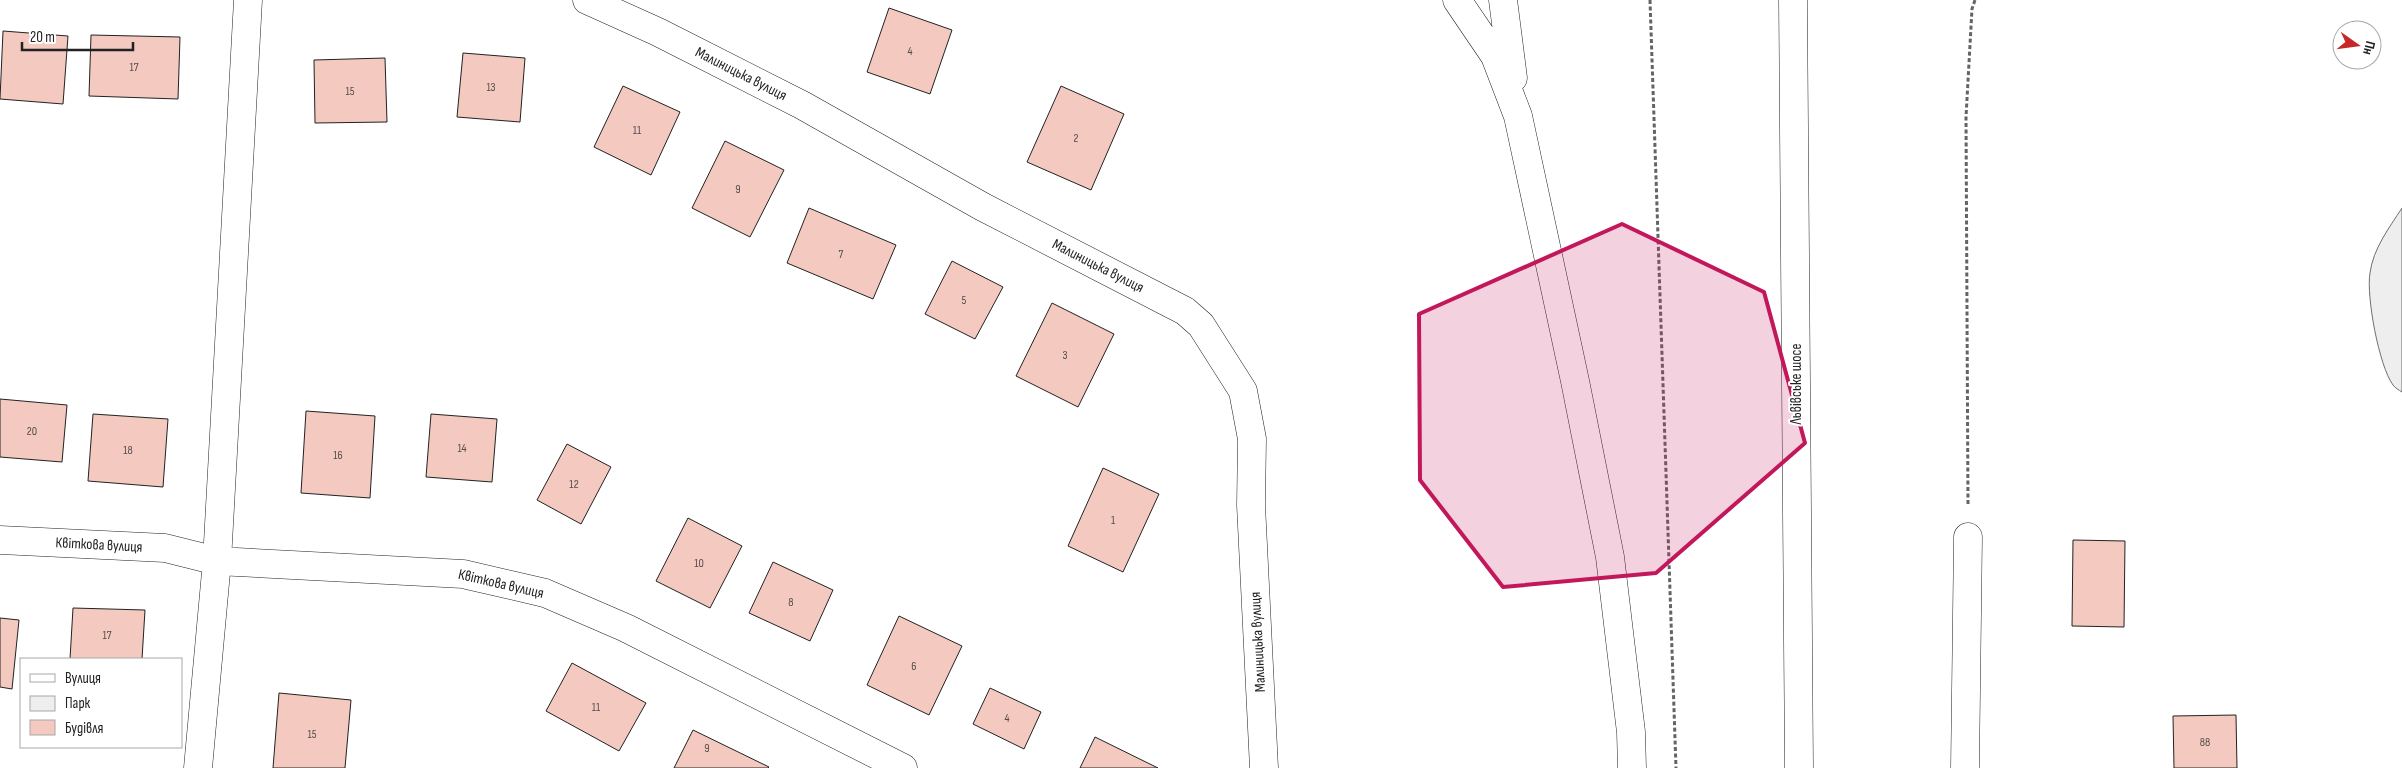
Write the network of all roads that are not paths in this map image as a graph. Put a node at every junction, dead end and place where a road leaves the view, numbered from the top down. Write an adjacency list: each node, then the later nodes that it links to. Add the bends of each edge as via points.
1 (248, 0): 9 (street)
2 (587, 0): 12 (street, Малиницька вулиця, via 802,105 983,207 1185,312 1201,325 1243,391 1252,439 1251,505)
3 (1457, 0): 6 (street, via 1495,56)
4 (1503, 0): 6 (street)
5 (1793, 0): 14 (street, Львівське шосе)
6 (1518, 116): 13 (street, via 1610,557 1632,732)
7 (1968, 537): 15 (street)
8 (0, 540): 9 (street, Квіткова вулиця, via 165,548)
9 (218, 561): 10 (street); 11 (street, Квіткова вулиця, via 463,574 545,593 626,628)
10 (198, 768)
11 (903, 768)
12 (1264, 768)
13 (1632, 768)
14 (1799, 768)
15 (1965, 768)

